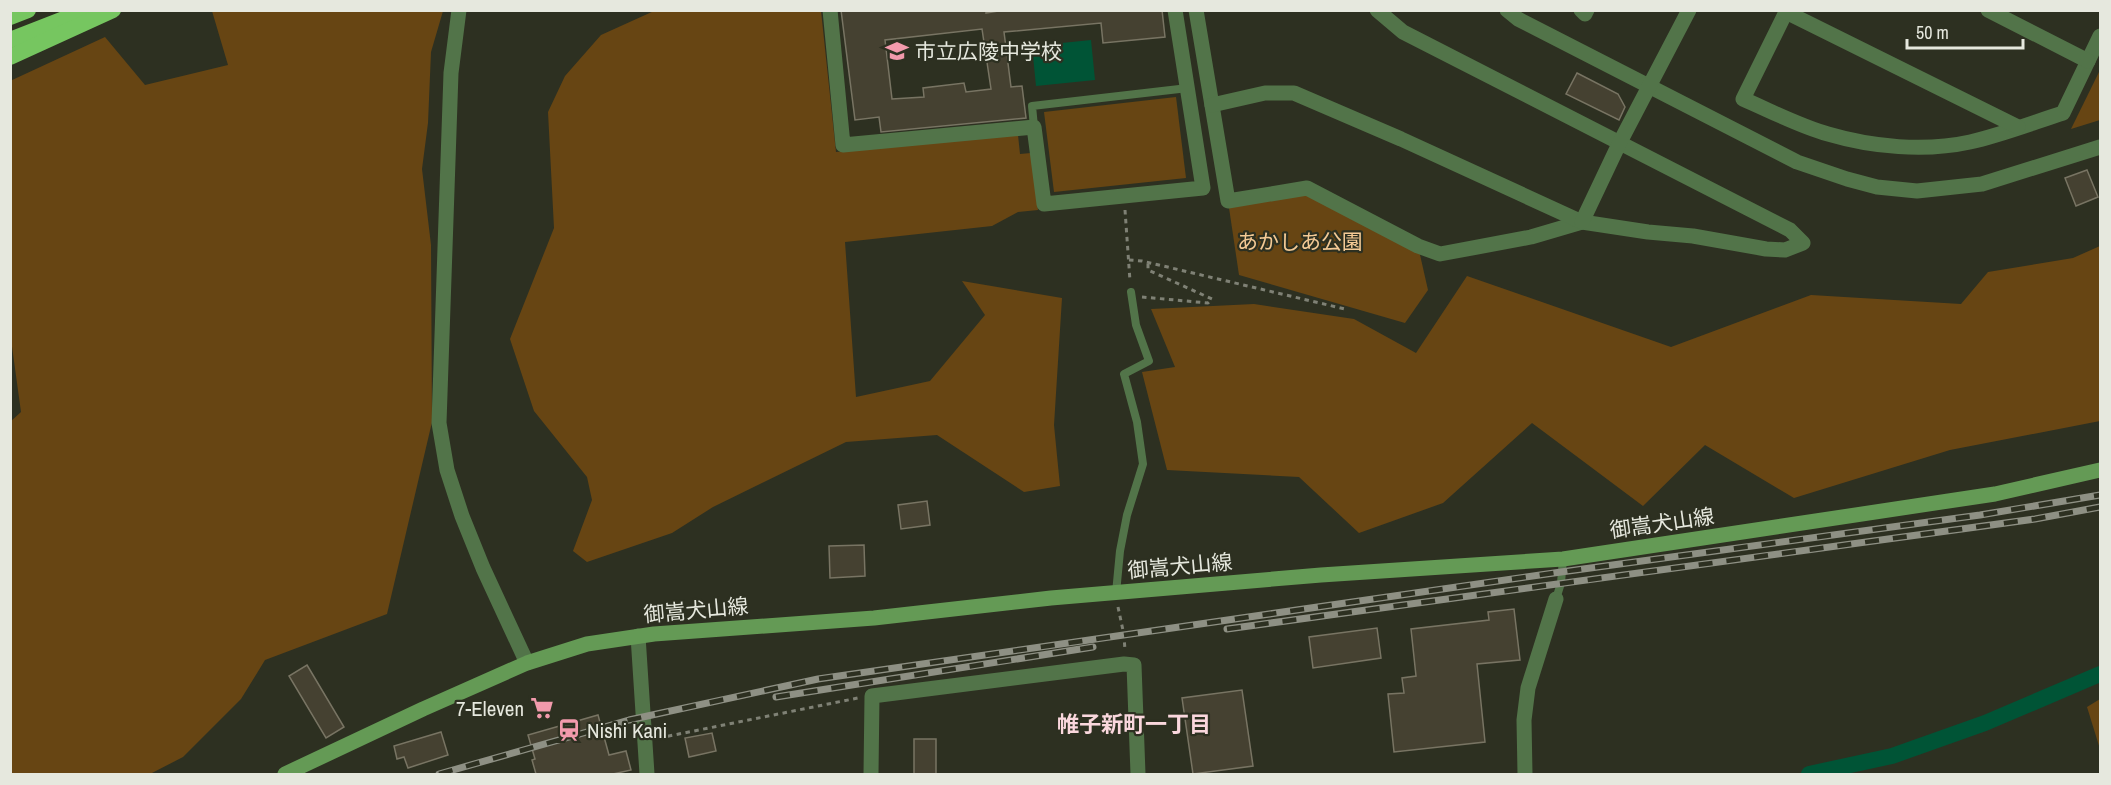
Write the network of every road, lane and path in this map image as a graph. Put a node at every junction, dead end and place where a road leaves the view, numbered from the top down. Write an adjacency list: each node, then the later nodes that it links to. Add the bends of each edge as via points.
1 (28, 10): 15 (highway)
2 (87, 10): 17 (highway)
3 (112, 10): 18 (highway)
4 (459, 10): 38 (street, via 451,73 439,423 447,470 462,516)
5 (830, 10): 23 (street, via 843,145)
6 (1175, 10): 21 (street)
7 (1196, 10): 22 (street)
8 (1377, 10): 25 (street, via 1403,32)
9 (1507, 10): 20 (street)
10 (1581, 10): 11 (street, via 1585,14)
11 (1587, 10)
12 (1689, 10): 20 (street)
13 (1988, 10): 19 (street)
14 (1786, 11): 24 (street); 24 (street, via 1743,99 1829,135 1888,146 1969,142)
15 (10, 17)
16 (2100, 36): 19 (street)
17 (10, 40)
18 (10, 57)
19 (2088, 61): 24 (street, via 2063,113)
20 (1650, 87): 25 (street); 26 (street, via 1797,162 1877,187 1917,191 1982,184)
21 (1188, 88): 23 (lane, via 1032,105); 27 (street, via 1203,188)
22 (1212, 105): 28 (street, via 1265,93 1294,93); 28 (street, via 1228,201 1307,188 1440,254 1531,237)
23 (1034, 127): 27 (street, via 1044,204)
24 (2018, 127)
25 (1619, 144): 28 (street); 28 (street, via 1790,230 1803,243 1785,250 1766,249)
26 (2100, 147)
27 (1124, 199): 29 (path)
28 (1582, 222)
29 (1129, 260): 30 (path); 31 (path)
30 (1148, 263): 31 (path, via 1148,270 1212,299 1208,303); 32 (path, via 1345,309)
31 (1131, 294): 35 (lane, via 1136,325 1149,361 1125,374 1143,464 1127,515)
32 (1346, 306)
33 (2100, 470): 34 (main road, 御嵩犬山線, via 1995,494)
34 (1563, 559): 35 (main road, 御嵩犬山線); 36 (lane)
35 (1116, 593): 37 (main road, 御嵩犬山線, via 874,618); 39 (path, via 1124,634)
36 (1556, 599): 46 (street, via 1528,688)
37 (638, 636): 38 (main road, 御嵩犬山線, via 587,644); 41 (street)
38 (527, 663): 42 (main road, 御嵩犬山線)
39 (1124, 664): 40 (street); 45 (street, via 1134,665)
40 (872, 696): 41 (path); 44 (street)
41 (645, 741): 43 (street)
42 (285, 774)
43 (647, 774)
44 (871, 774)
45 (1138, 774)
46 (1525, 774)

